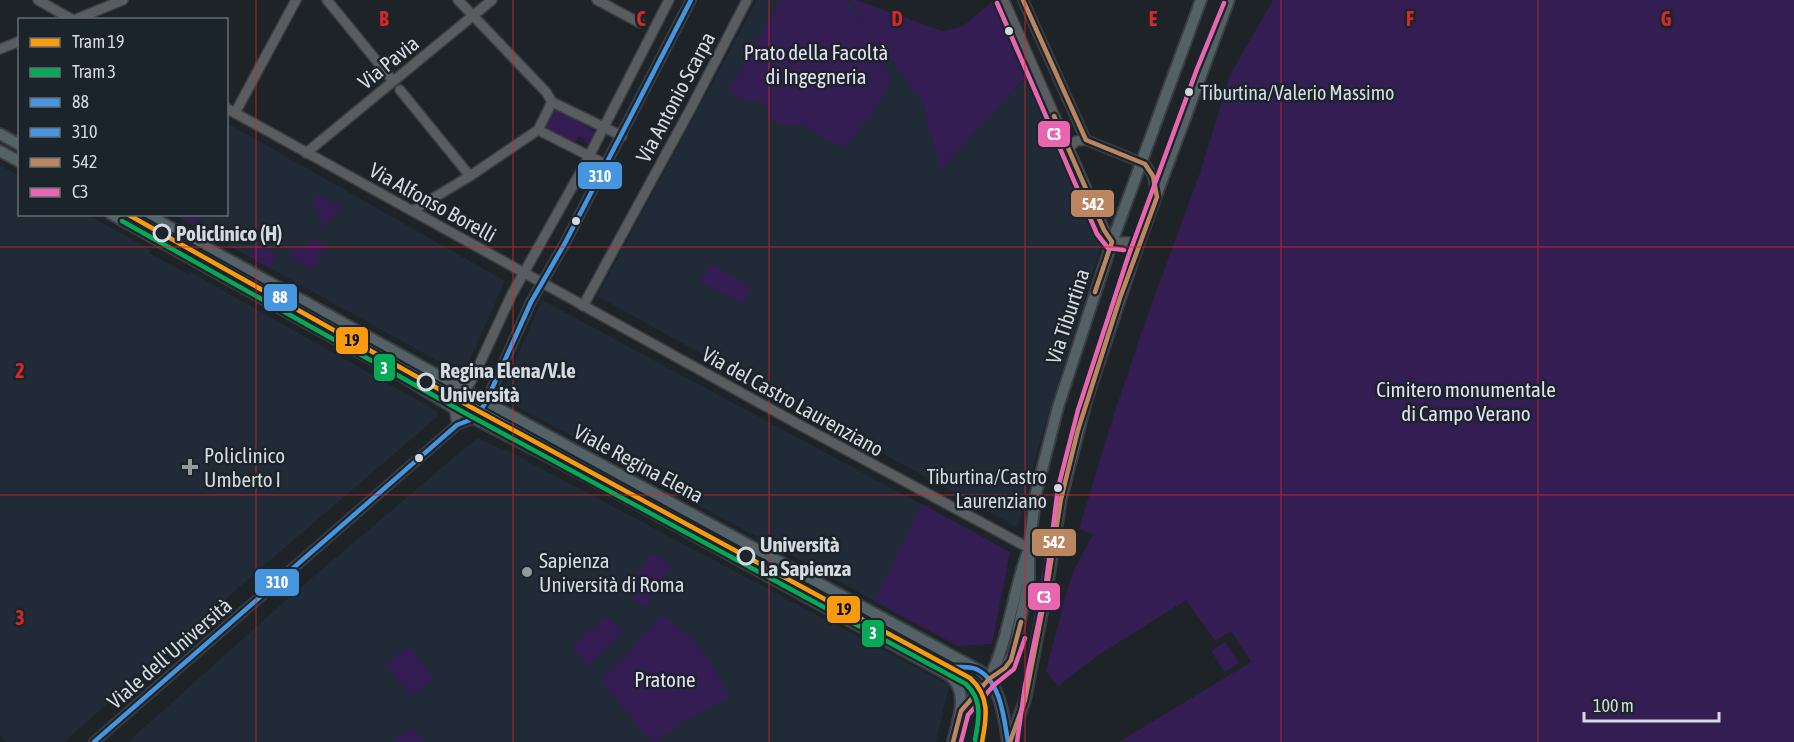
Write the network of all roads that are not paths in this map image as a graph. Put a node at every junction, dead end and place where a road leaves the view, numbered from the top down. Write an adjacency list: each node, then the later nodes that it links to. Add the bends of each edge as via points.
1 (38, 0): 18 (street)
2 (97, 0): 16 (street)
3 (123, 0): 16 (street)
4 (296, 0): 26 (street)
5 (327, 0): 23 (street)
6 (458, 0): 17 (street)
7 (492, 0): 17 (street, Via Pavia)
8 (597, 0): 20 (street)
9 (669, 0): 27 (street)
10 (692, 0): 30 (street)
11 (747, 0): 49 (street, Via Antonio Scarpa)
12 (1004, 0): 33 (street)
13 (1023, 0): 31 (street)
14 (1201, 0): 38 (main road, Via Tiburtina)
15 (1230, 0): 41 (main road, Via Tiburtina)
16 (90, 13): 19 (street)
17 (472, 16): 23 (street, Via Pavia); 25 (street)
18 (70, 18)
19 (79, 18)
20 (640, 23)
21 (18, 42): 22 (street)
22 (0, 49)
23 (393, 81): 35 (street, Via Pavia)
24 (400, 90): 40 (street)
25 (552, 102): 27 (street); 28 (street)
26 (231, 110): 35 (street, Via Alfonso Borelli)
27 (604, 128): 30 (street); 36 (street)
28 (538, 130): 36 (street); 40 (street)
29 (0, 134): 32 (main road)
30 (622, 136): 39 (street)
31 (1086, 140): 33 (street, via 1076,141); 38 (street)
32 (18, 144)
33 (1068, 149): 45 (street)
34 (0, 151): 37 (main road)
35 (306, 153): 42 (street, Via Alfonso Borelli)
36 (589, 156): 39 (street); 47 (street)
37 (18, 161)
38 (1142, 162): 41 (street, via 1151,172); 45 (main road, Via Tiburtina)
39 (607, 165): 48 (street)
40 (470, 176): 42 (street)
41 (1156, 197): 46 (main road, Via Tiburtina)
42 (412, 211): 47 (street, Via Alfonso Borelli)
43 (115, 216): 52 (main road, Viale Regina Elena)
44 (150, 216): 50 (main road, Viale Regina Elena)
45 (1112, 242): 46 (street); 55 (main road, Via Tiburtina, via 1058,407 1036,493)
46 (1139, 242): 60 (main road, Via Tiburtina, via 1074,448 1061,499 1027,694)
47 (524, 273): 48 (street, Via Alfonso Borelli); 50 (street)
48 (542, 282): 49 (street, Via del Castro Laurenziano); 51 (street)
49 (582, 306): 55 (street, Via del Castro Laurenziano)
50 (465, 391): 51 (main road, Viale Regina Elena); 52 (street)
51 (486, 402): 53 (street); 56 (main road, Viale Regina Elena, via 980,670)
52 (454, 408): 53 (main road, Viale Regina Elena); 54 (street)
53 (475, 418): 54 (street, Viale dell'Università); 57 (main road, Viale Regina Elena, via 942,671 960,688)
54 (457, 424): 58 (street, Viale dell'Università)
55 (1029, 548): 56 (main road, Via Tiburtina, via 1028,593 1013,654 1005,668)
56 (989, 679): 57 (main road, Via Tiburtina); 60 (main road)
57 (961, 711): 59 (main road)
58 (94, 742)
59 (953, 742)
60 (1009, 742)

